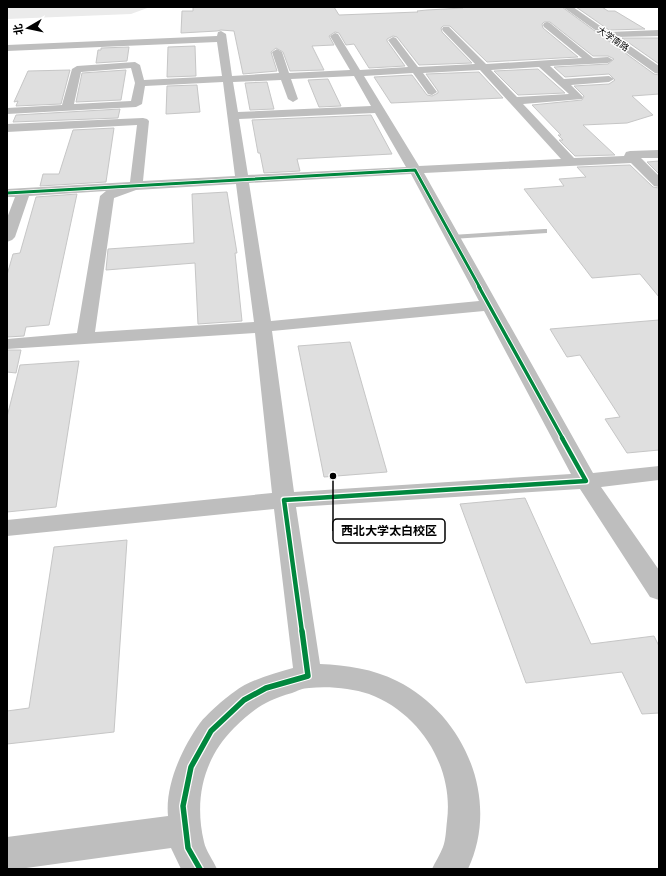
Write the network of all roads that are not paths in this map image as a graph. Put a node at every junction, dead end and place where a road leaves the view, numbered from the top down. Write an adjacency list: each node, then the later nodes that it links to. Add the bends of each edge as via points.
1 (567, 7): 5 (street, 大学南路)
2 (547, 25): 11 (street)
3 (446, 29): 13 (street)
4 (659, 33): 5 (street)
5 (608, 35): 15 (street, 大学南路)
6 (335, 36): 16 (street)
7 (393, 40): 14 (street)
8 (7, 48): 18 (street, via 221,36)
9 (277, 52): 17 (street)
10 (608, 60): 11 (street)
11 (591, 61): 12 (street)
12 (542, 64): 13 (street); 20 (street)
13 (483, 67): 14 (street); 24 (street)
14 (415, 70): 16 (street); 22 (street)
15 (659, 71)
16 (356, 72): 17 (street); 26 (street)
17 (285, 76): 18 (street); 23 (street)
18 (227, 78): 21 (street); 28 (street)
19 (609, 79): 20 (street)
20 (562, 82): 24 (street, via 578,97)
21 (140, 83): 25 (street, via 136,104); 25 (street, via 135,65 77,69)
22 (432, 92)
23 (293, 99)
24 (514, 100): 32 (street)
25 (67, 108): 27 (street)
26 (378, 109): 28 (street); 33 (street)
27 (7, 111)
28 (232, 116): 34 (street)
29 (7, 128): 36 (street, via 143,121)
30 (659, 154): 31 (street, via 630,155)
31 (634, 159): 32 (street); 35 (street)
32 (570, 162): 33 (street)
33 (415, 170): 34 (street); 40 (street)
34 (241, 179): 36 (street); 42 (street)
35 (659, 182)
36 (136, 185): 37 (street); 43 (street, via 107,196)
37 (15, 192): 39 (street)
38 (544, 231): 40 (lane)
39 (7, 237)
40 (452, 238): 41 (street)
41 (490, 305): 42 (street); 46 (street)
42 (263, 327): 43 (street); 47 (street)
43 (85, 338): 44 (street)
44 (7, 344)
45 (659, 473): 46 (street)
46 (586, 482): 47 (street); 49 (street)
47 (284, 500): 48 (street); 50 (street)
48 (7, 528)
49 (659, 590)
50 (308, 676): 51 (street, via 266,688 244,700 211,731 191,767 183,806); 54 (street, via 337,676 387,689 408,701 427,717 448,745 462,778 465,816 458,852)
51 (186, 830): 52 (street); 53 (street, via 188,848)
52 (7, 854)
53 (200, 869)
54 (449, 869)

